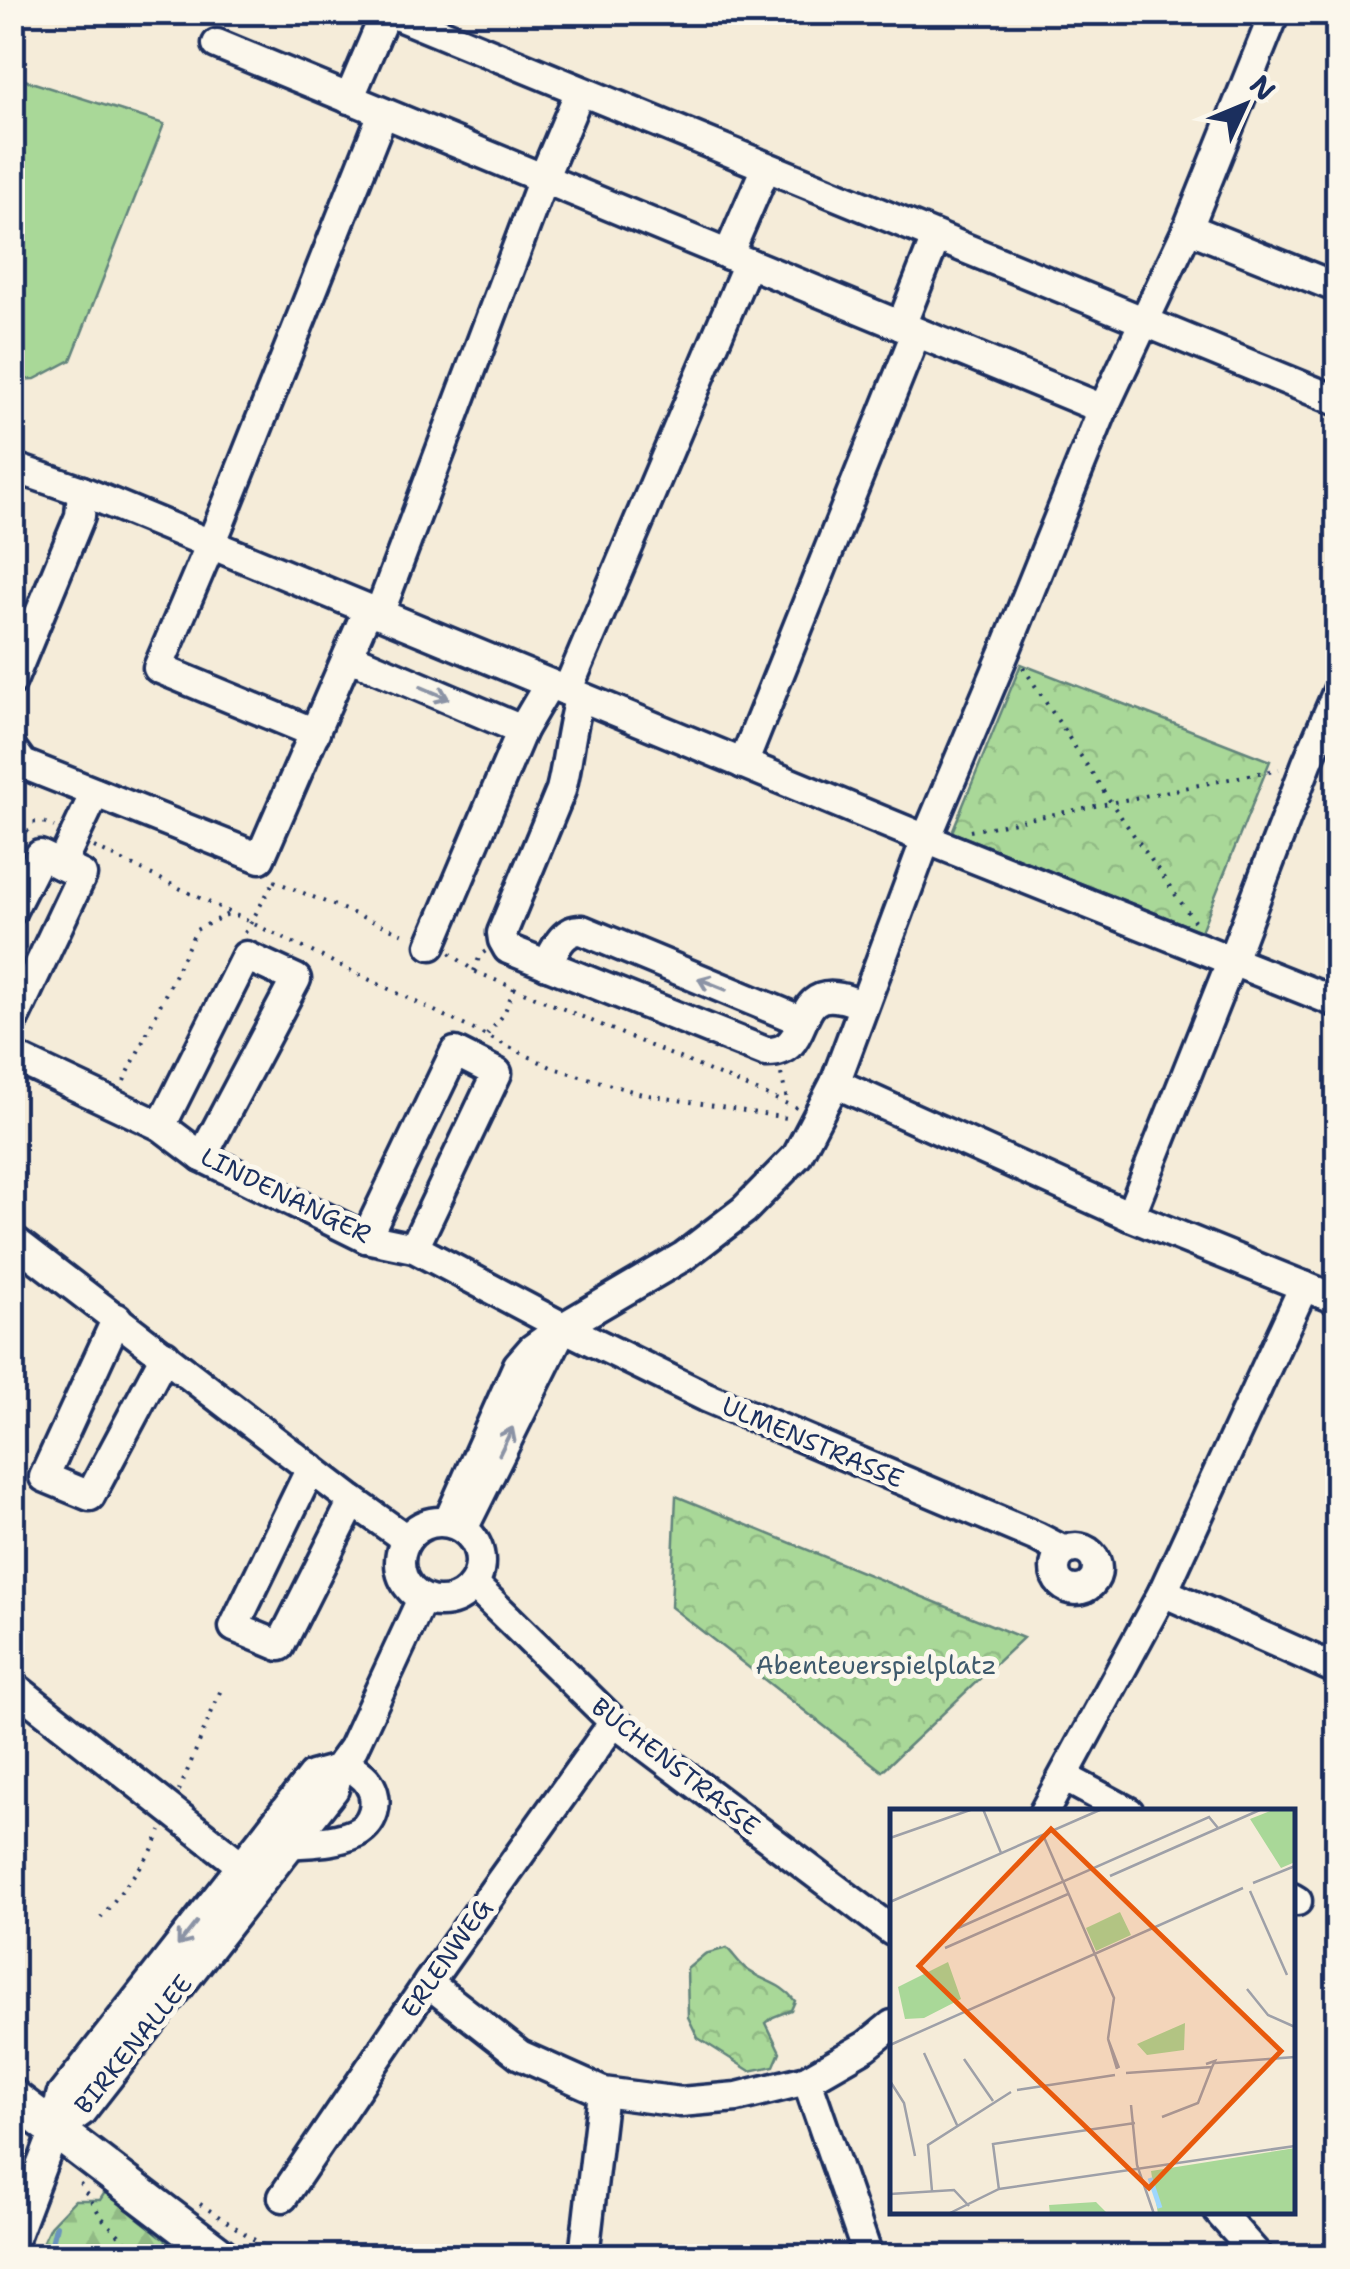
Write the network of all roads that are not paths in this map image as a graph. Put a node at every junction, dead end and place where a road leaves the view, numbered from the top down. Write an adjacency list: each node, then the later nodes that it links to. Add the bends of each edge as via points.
1 (388, 12): 4 (street); 5 (street)
2 (1275, 12): 9 (street)
3 (217, 44): 5 (street)
4 (580, 91): 7 (street); 8 (street)
5 (349, 99): 6 (street)
6 (383, 113): 8 (street); 19 (street)
7 (766, 167): 10 (street); 11 (street)
8 (543, 179): 11 (street); 20 (street)
9 (1188, 228): 12 (street); 13 (street)
10 (936, 237): 13 (street); 14 (street)
11 (738, 259): 14 (street); 23 (street)
12 (1338, 288)
13 (1145, 322): 15 (street); 16 (street)
14 (909, 330): 16 (street); 28 (street)
15 (1338, 401)
16 (1103, 410): 30 (street)
17 (12, 467): 18 (street)
18 (82, 491): 19 (street); 22 (street, via 80,516)
19 (210, 544): 20 (street); 26 (street, via 158,668)
20 (374, 611): 21 (street); 23 (street)
21 (348, 656): 25 (street, one-way to 25); 26 (street)
22 (12, 682)
23 (565, 690): 25 (street); 28 (street); 35 (street, via 572,722 567,768 502,934 508,948)
24 (1338, 692): 34 (street)
25 (522, 730): 33 (street)
26 (314, 733): 29 (street, via 268,869)
27 (18, 756): 29 (street)
28 (742, 764): 30 (street)
29 (95, 793): 31 (street, via 74,837)
30 (926, 840): 34 (street); 37 (street)
31 (50, 860): 32 (street); 39 (street, via 82,875)
32 (12, 910)
33 (431, 945)
34 (1232, 960): 36 (street); 44 (street)
35 (547, 965): 38 (street, via 766,1052 785,1051); 38 (street, one-way to 35, via 582,930 564,935)
36 (1338, 1003)
37 (863, 1006): 38 (street, via 822,999); 41 (street)
38 (802, 1021)
39 (12, 1023)
40 (12, 1056): 42 (street, LINDENANGER)
41 (834, 1082): 44 (street); 51 (street, via 797,1156 744,1210 684,1256)
42 (162, 1126): 43 (street, LINDENANGER); 43 (street, via 246,956 296,979)
43 (202, 1157): 45 (street, LINDENANGER)
44 (1130, 1216): 48 (street)
45 (366, 1238): 47 (street, LINDENANGER); 47 (street, via 454,1052 497,1072)
46 (12, 1239): 50 (street)
47 (414, 1248): 51 (street, LINDENANGER)
48 (1304, 1286): 49 (street); 59 (street)
49 (1338, 1300)
50 (117, 1318): 52 (street); 52 (street, via 44,1478 90,1496)
51 (564, 1327): 55 (street); 57 (street, ULMENSTRASSE)
52 (165, 1355): 53 (street)
53 (311, 1468): 54 (street); 54 (street, via 234,1627 280,1646)
54 (353, 1501): 56 (street)
55 (456, 1525): 56 (street, via 425,1524); 58 (street, via 480,1554)
56 (406, 1539): 60 (street, via 399,1566)
57 (1064, 1551)
58 (474, 1585): 60 (street, via 451,1602); 63 (street, BUCHENSTRASSE)
59 (1163, 1592): 61 (street); 65 (street)
60 (422, 1599): 64 (street, BIRKENALLEE)
61 (1338, 1670)
62 (12, 1685): 69 (street)
63 (614, 1722): 70 (street, BUCHENSTRASSE); 71 (street, ERLENWEG)
64 (341, 1765): 68 (street, BIRKENALLEE, via 334,1789); 68 (street, via 368,1782 375,1801 366,1826 355,1834); 69 (street, BIRKENALLEE, via 312,1776)
65 (1064, 1777): 66 (street); 67 (street)
66 (1046, 1809)
67 (1124, 1809)
68 (291, 1844): 69 (street, BIRKENALLEE)
69 (251, 1874): 76 (street, BIRKENALLEE, via 81,2112)
70 (890, 1929)
71 (428, 1983): 74 (street, via 520,2055); 77 (street, ERLENWEG)
72 (890, 2027): 73 (street)
73 (807, 2080): 74 (street, via 680,2102); 82 (street)
74 (603, 2092): 81 (street)
75 (12, 2096): 76 (main road)
76 (56, 2130): 79 (street); 80 (main road)
77 (283, 2197)
78 (1221, 2214): 83 (street)
79 (12, 2243)
80 (220, 2256)
81 (584, 2256)
82 (868, 2256)
83 (1258, 2256)

